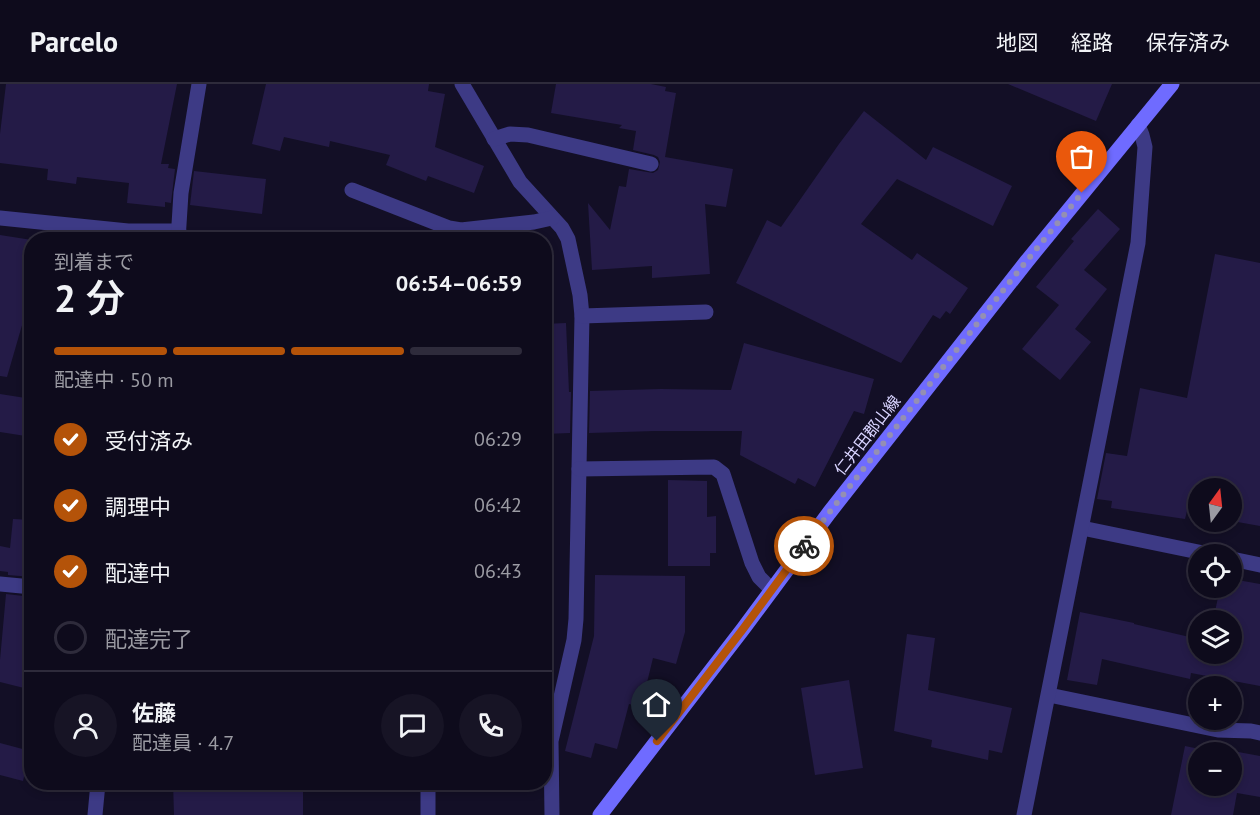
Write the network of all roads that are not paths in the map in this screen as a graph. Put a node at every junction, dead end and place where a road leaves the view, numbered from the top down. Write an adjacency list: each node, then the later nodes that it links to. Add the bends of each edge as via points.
1 (199, 84): 13 (street)
2 (462, 84): 5 (street)
3 (1172, 84): 4 (main road, 仁井田郡山線)
4 (1138, 125): 17 (street, via 1145,147 1138,243); 23 (main road, 仁井田郡山線, via 990,307)
5 (494, 139): 6 (street, via 510,134 528,135); 9 (street, via 520,182)
6 (651, 164)
7 (352, 190): 9 (street, via 461,230)
8 (0, 218): 10 (street)
9 (552, 218): 15 (street, via 568,239)
10 (67, 232)
11 (100, 232): 12 (street)
12 (138, 232)
13 (178, 232)
14 (706, 312): 15 (street)
15 (582, 316): 16 (street)
16 (579, 469): 23 (street, via 714,468 723,474 752,563); 26 (street, via 574,640)
17 (1082, 528): 18 (street); 24 (street)
18 (1188, 550)
19 (1242, 561): 20 (street)
20 (1260, 565)
21 (0, 584): 22 (street)
22 (24, 586)
23 (772, 590): 33 (main road, 仁井田郡山線)
24 (1049, 695): 25 (street, via 1218,730); 34 (street)
25 (1260, 732)
26 (552, 737)
27 (97, 790): 30 (street)
28 (428, 790): 31 (street)
29 (552, 790): 32 (street)
30 (95, 815)
31 (428, 815)
32 (552, 815)
33 (600, 815)
34 (1024, 815)

